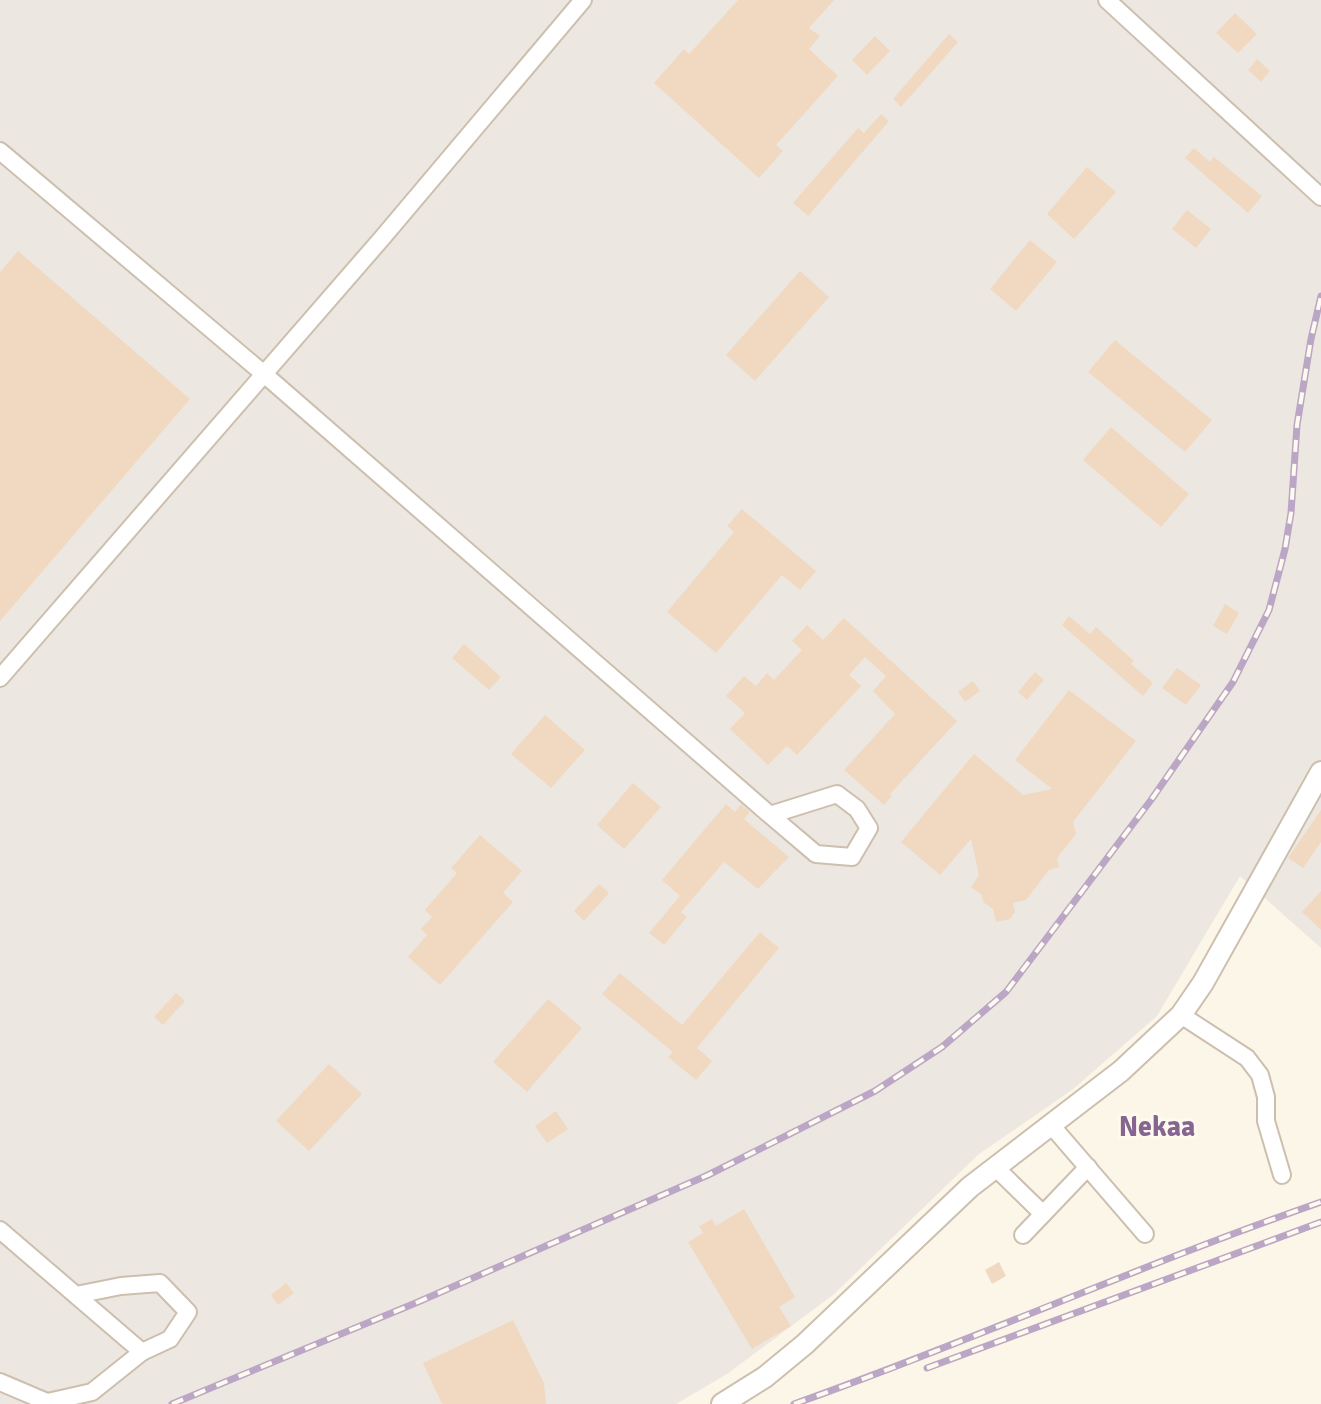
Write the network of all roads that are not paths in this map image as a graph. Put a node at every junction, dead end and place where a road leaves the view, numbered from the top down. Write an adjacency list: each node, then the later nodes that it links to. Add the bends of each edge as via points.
1 (583, 0): 5 (street)
2 (1107, 0): 4 (street)
3 (0, 151): 5 (street)
4 (1321, 197)
5 (264, 374): 6 (street); 8 (street)
6 (0, 678)
7 (1321, 772): 9 (street)
8 (770, 815): 8 (street, via 837,794 857,809 869,828 852,857 816,854)
9 (1181, 1015): 10 (street); 13 (street, via 1247,1058 1260,1075 1266,1121)
10 (1051, 1125): 11 (street); 12 (street)
11 (1088, 1167): 14 (street); 16 (street)
12 (996, 1168): 14 (street); 22 (street, via 805,1344)
13 (1282, 1175)
14 (1043, 1214): 17 (street)
15 (0, 1230): 18 (street)
16 (1145, 1234)
17 (1023, 1235)
18 (76, 1295): 19 (street); 19 (street, via 160,1283 188,1312 170,1339)
19 (142, 1352): 21 (street, via 92,1392)
20 (0, 1382): 21 (street)
21 (43, 1403)
22 (722, 1404)

